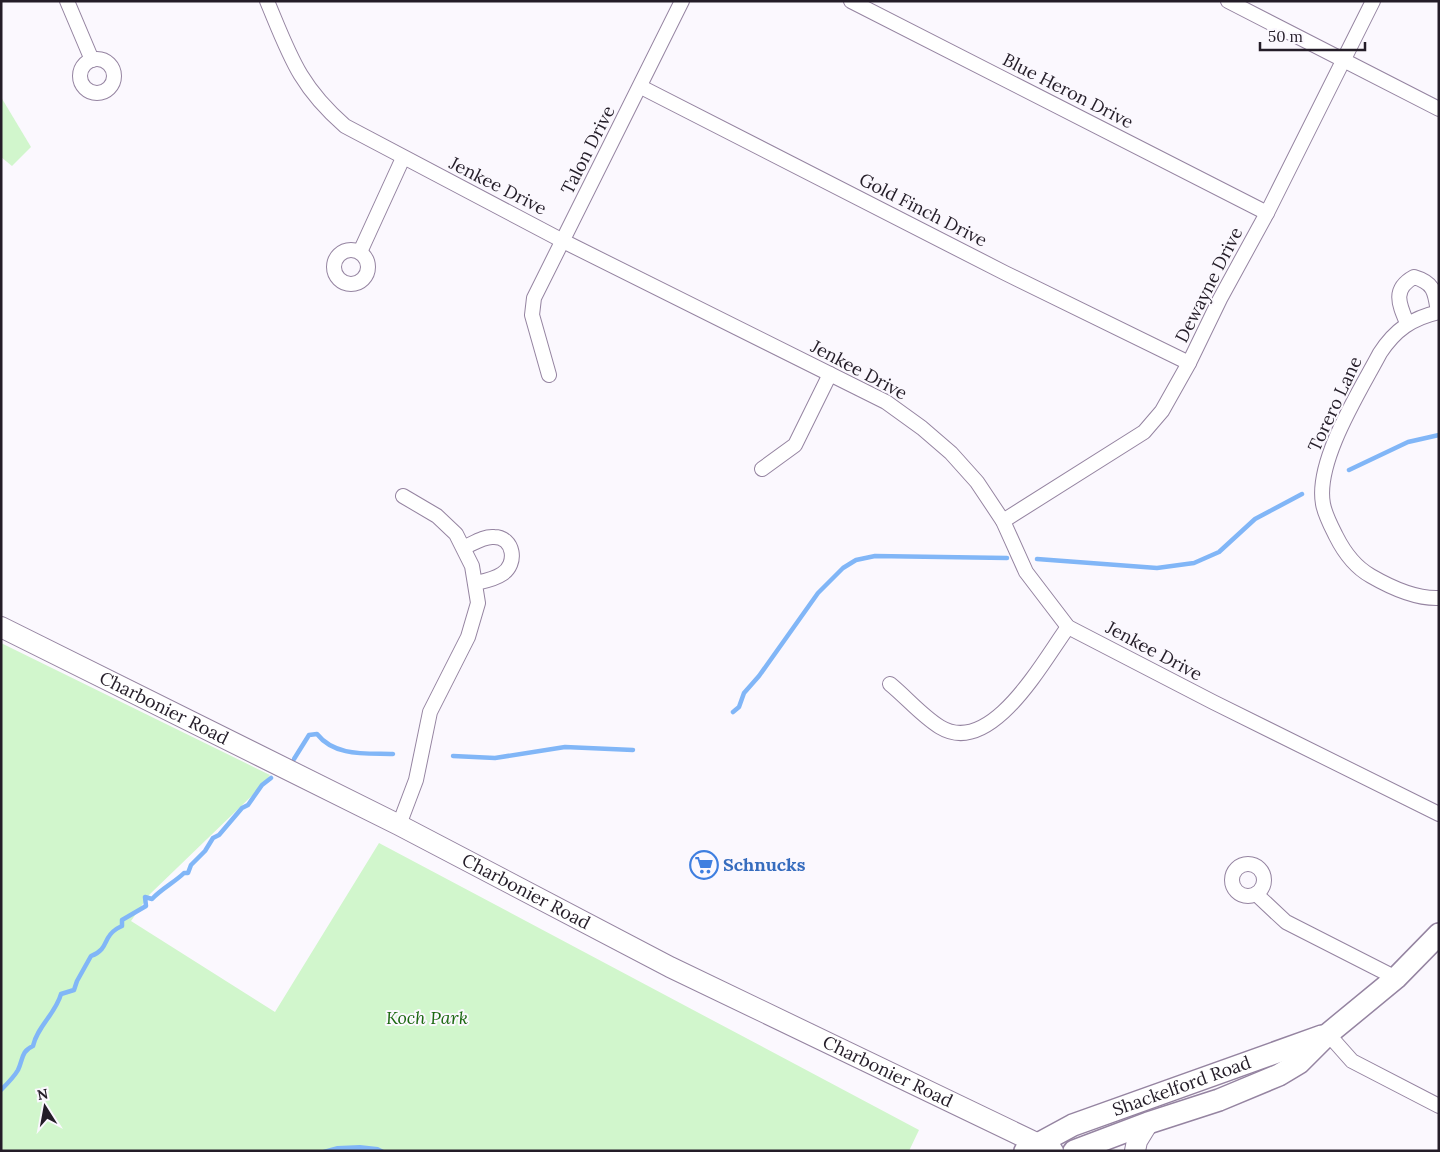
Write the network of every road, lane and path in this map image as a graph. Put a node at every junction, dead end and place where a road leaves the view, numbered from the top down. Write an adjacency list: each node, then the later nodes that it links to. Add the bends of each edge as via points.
1 (66, 1): 7 (street)
2 (268, 1): 11 (street, Jenkee Drive, via 292,62 316,99 345,126)
3 (682, 1): 9 (street, Talon Drive)
4 (851, 1): 12 (street, Blue Heron Drive)
5 (1228, 1): 8 (street)
6 (1373, 1): 8 (street, Dewayne Drive)
7 (92, 60)
8 (1344, 62): 10 (street); 12 (street, Dewayne Drive)
9 (641, 87): 13 (street, Talon Drive); 17 (street, Gold Finch Drive)
10 (1439, 109)
11 (403, 158): 13 (street, Jenkee Drive); 14 (street)
12 (1267, 213): 17 (street, Dewayne Drive)
13 (563, 241): 18 (street, Jenkee Drive); 19 (street, Talon Drive, via 534,298 532,315)
14 (360, 252)
15 (1439, 312): 16 (street, Torero Lane); 16 (street, via 1433,288 1426,280 1414,277 1405,282 1398,302)
16 (1407, 323): 25 (street, Torero Lane, via 1390,338 1380,353 1330,452 1324,475 1323,504 1342,547 1361,570 1405,592)
17 (1189, 364): 22 (street, Dewayne Drive, via 1162,411 1144,432)
18 (830, 374): 20 (street, via 795,445); 22 (street, Jenkee Drive, via 886,402 922,428 977,482)
19 (549, 375)
20 (762, 469)
21 (404, 496): 23 (street, via 437,516)
22 (1003, 521): 27 (street, Jenkee Drive, via 1026,572)
23 (465, 547): 24 (street); 24 (street, via 483,538 494,537 503,538 510,545 511,566 503,574)
24 (476, 583): 30 (street, via 478,604 475,618 430,712 416,780)
25 (1439, 598)
26 (1, 627): 30 (main road, Charbonier Road)
27 (1068, 627): 28 (street, via 1008,710 976,732 940,727); 29 (street, Jenkee Drive)
28 (890, 684)
29 (1439, 814)
30 (399, 825): 37 (main road, Charbonier Road, via 670,967)
31 (1256, 894): 33 (street, via 1286,922)
32 (1439, 934): 33 (main road, Shackelford Road)
33 (1396, 978): 34 (main road, Shackelford Road)
34 (1328, 1034): 35 (street, via 1352,1061); 36 (main road, Shackelford Road, via 1299,1063 1279,1075 1219,1100); 37 (main road, Shackelford Road, via 1073,1125)
35 (1439, 1106)
36 (1148, 1122): 38 (main road, Shackelford Road); 39 (main road, via 1137,1141)
37 (1038, 1148)
38 (1074, 1151)
39 (1136, 1151)

